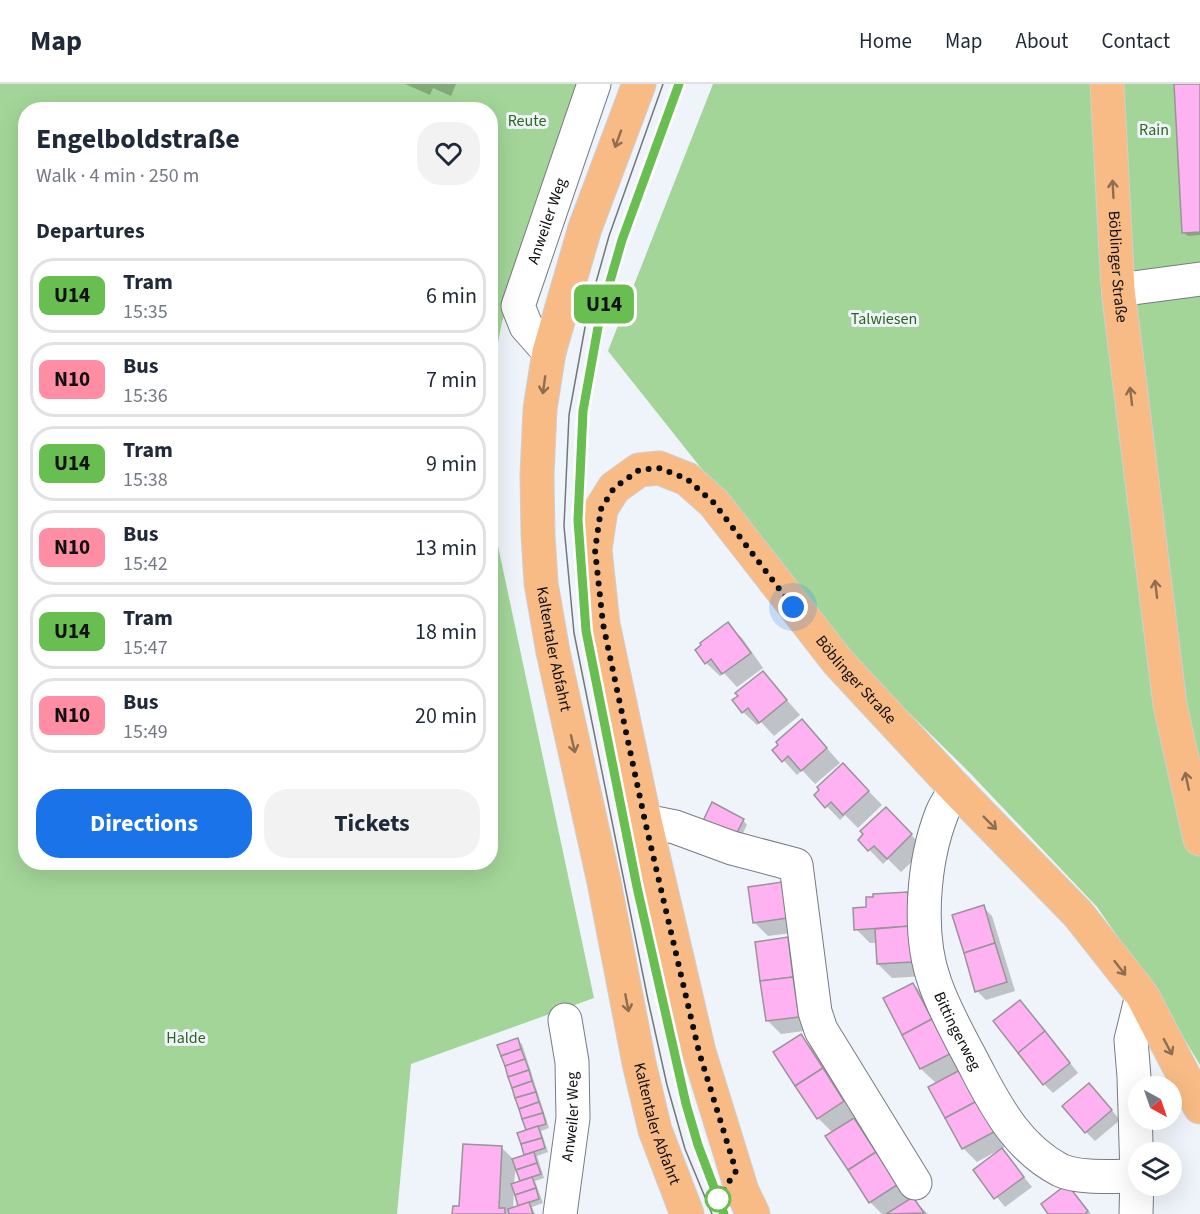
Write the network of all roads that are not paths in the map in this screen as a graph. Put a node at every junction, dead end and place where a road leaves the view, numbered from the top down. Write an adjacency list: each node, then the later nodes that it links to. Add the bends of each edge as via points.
1 (594, 84): 6 (street, Anweiler Weg, via 518,306 526,326)
2 (639, 84): 6 (main road, Kaltentaler Abfahrt, one-way to 6, via 585,228)
3 (1107, 84): 5 (main road, Böblinger Straße, one-way to 3)
4 (1200, 279): 5 (street)
5 (1118, 290): 9 (main road, Böblinger Straße, one-way to 5, via 1170,705)
6 (549, 352): 18 (main road, Kaltentaler Abfahrt, one-way to 18, via 540,409 537,475 541,584 639,1063 655,1130)
7 (956, 789): 8 (main road, Böblinger Straße, via 837,662 714,503 687,479 659,468 639,470 614,488 601,509 595,550 603,624); 10 (main road, Böblinger Straße, one-way to 10, via 1078,914); 14 (street, Bittingerweg, via 942,812 926,885 923,913 927,957 935,984 998,1109 1017,1136 1071,1174)
8 (645, 821): 15 (street, via 796,865 815,1012 821,1030); 19 (main road, Böblinger Straße, via 699,1052 742,1191)
9 (1200, 838)
10 (1142, 995): 12 (main road, Böblinger Straße, one-way to 12); 13 (street, via 1131,1040)
11 (565, 1020): 17 (street, Anweiler Weg, via 572,1062 573,1118)
12 (1200, 1107)
13 (1136, 1142)
14 (1128, 1176)
15 (915, 1183)
16 (1136, 1196): 20 (street)
17 (560, 1214)
18 (687, 1214)
19 (753, 1214)
20 (1136, 1214)

